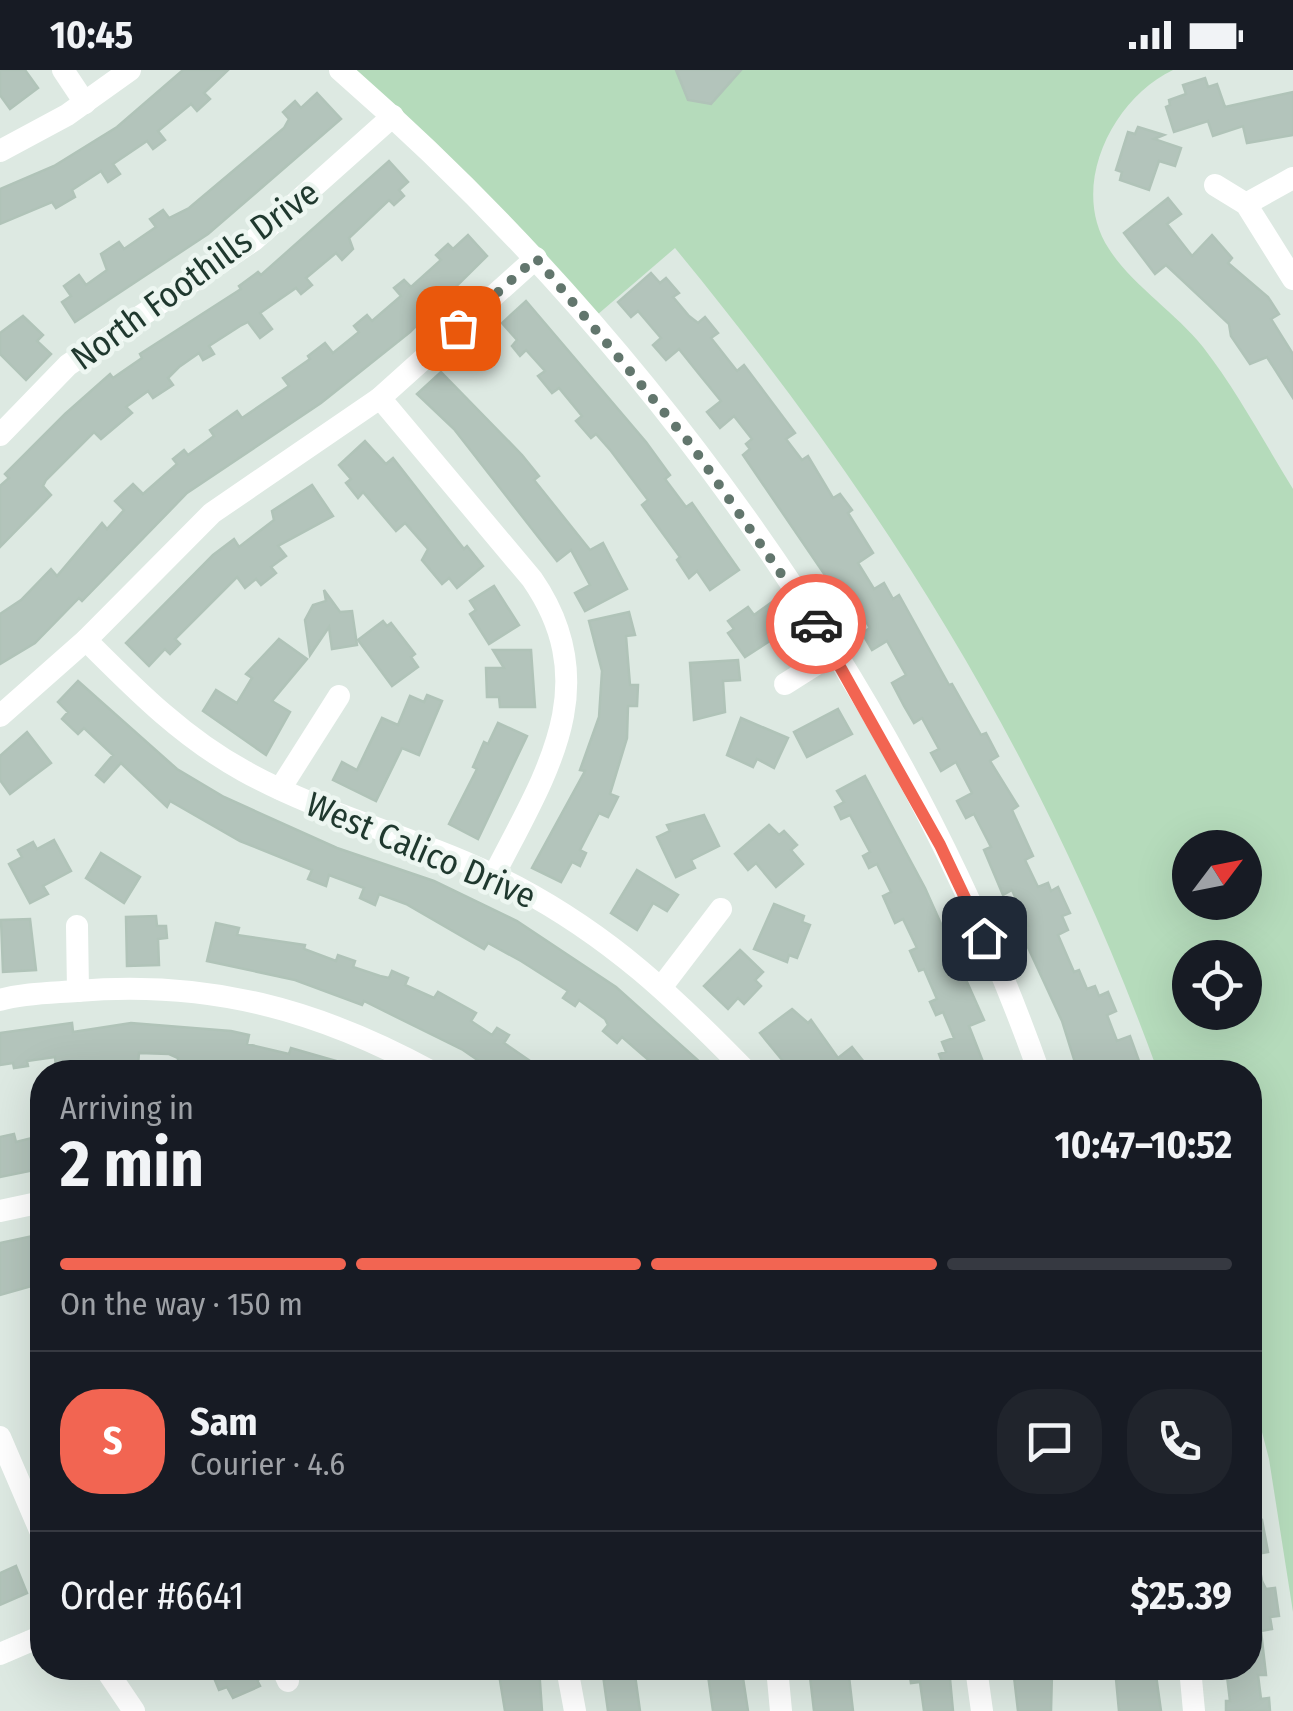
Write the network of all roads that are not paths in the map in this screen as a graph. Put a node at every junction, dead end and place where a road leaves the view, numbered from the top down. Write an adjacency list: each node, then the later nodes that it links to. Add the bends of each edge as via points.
1 (63, 70): 4 (street)
2 (130, 70): 4 (street)
3 (340, 70): 5 (street)
4 (86, 103): 6 (street)
5 (393, 116): 10 (street); 13 (street, North Foothills Drive, via 254,240 68,366)
6 (0, 151)
7 (1293, 178): 9 (street)
8 (1215, 185): 9 (street)
9 (1246, 204): 11 (street)
10 (536, 258): 12 (street); 15 (street, via 692,446)
11 (1293, 279)
12 (380, 398): 14 (street, via 212,513); 20 (street, via 532,579 563,646 567,700 561,733)
13 (1, 433)
14 (86, 640): 18 (street); 19 (street, West Calico Drive, via 182,731)
15 (834, 653): 16 (street); 28 (street, via 958,877)
16 (786, 684)
17 (339, 696): 19 (street)
18 (0, 716)
19 (280, 789): 20 (street, West Calico Drive)
20 (494, 875): 23 (street, West Calico Drive, via 570,916)
21 (721, 909): 23 (street)
22 (77, 926): 24 (street)
23 (663, 985): 27 (street, West Calico Drive)
24 (78, 990): 25 (street); 26 (street, via 240,996 373,1040)
25 (0, 1000)
26 (410, 1060)
27 (735, 1060)
28 (1035, 1060)
29 (30, 1205): 30 (street)
30 (0, 1212)
31 (0, 1437): 32 (street)
32 (30, 1507)
33 (30, 1641): 34 (street)
34 (0, 1654)
35 (113, 1680): 40 (street)
36 (569, 1680): 41 (street)
37 (779, 1680): 42 (street)
38 (978, 1680): 43 (street)
39 (1191, 1680): 44 (street)
40 (134, 1711)
41 (574, 1711)
42 (781, 1711)
43 (982, 1711)
44 (1194, 1711)

